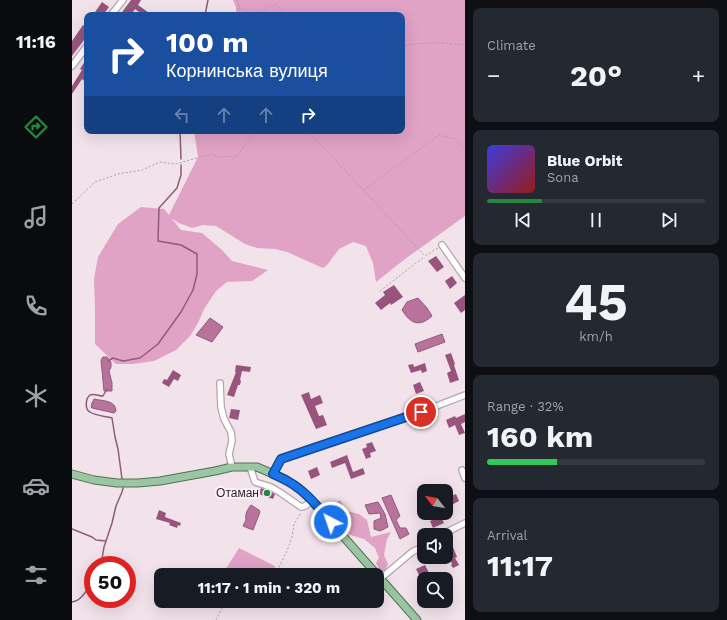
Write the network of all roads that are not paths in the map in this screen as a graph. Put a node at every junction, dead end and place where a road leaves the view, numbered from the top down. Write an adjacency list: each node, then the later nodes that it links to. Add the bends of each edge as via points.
1 (123, 0): 2 (street)
2 (113, 12)
3 (84, 50): 4 (street)
4 (72, 66)
5 (442, 245): 6 (street)
6 (465, 278)
7 (220, 383): 9 (street, via 221,407 231,432 229,454)
8 (465, 395): 13 (street, via 281,459)
9 (232, 467): 10 (main road); 12 (main road, via 138,483 116,483)
10 (250, 467): 13 (main road, via 257,467); 15 (street, via 256,482 271,488 301,507)
11 (462, 470): 14 (street)
12 (72, 474)
13 (273, 474): 15 (main road, via 299,488)
14 (465, 478)
15 (312, 501): 19 (main road)
16 (465, 523): 17 (street)
17 (453, 529)
18 (417, 550): 20 (street)
19 (370, 568)
20 (384, 576)
21 (384, 583): 22 (main road)
22 (417, 620)

